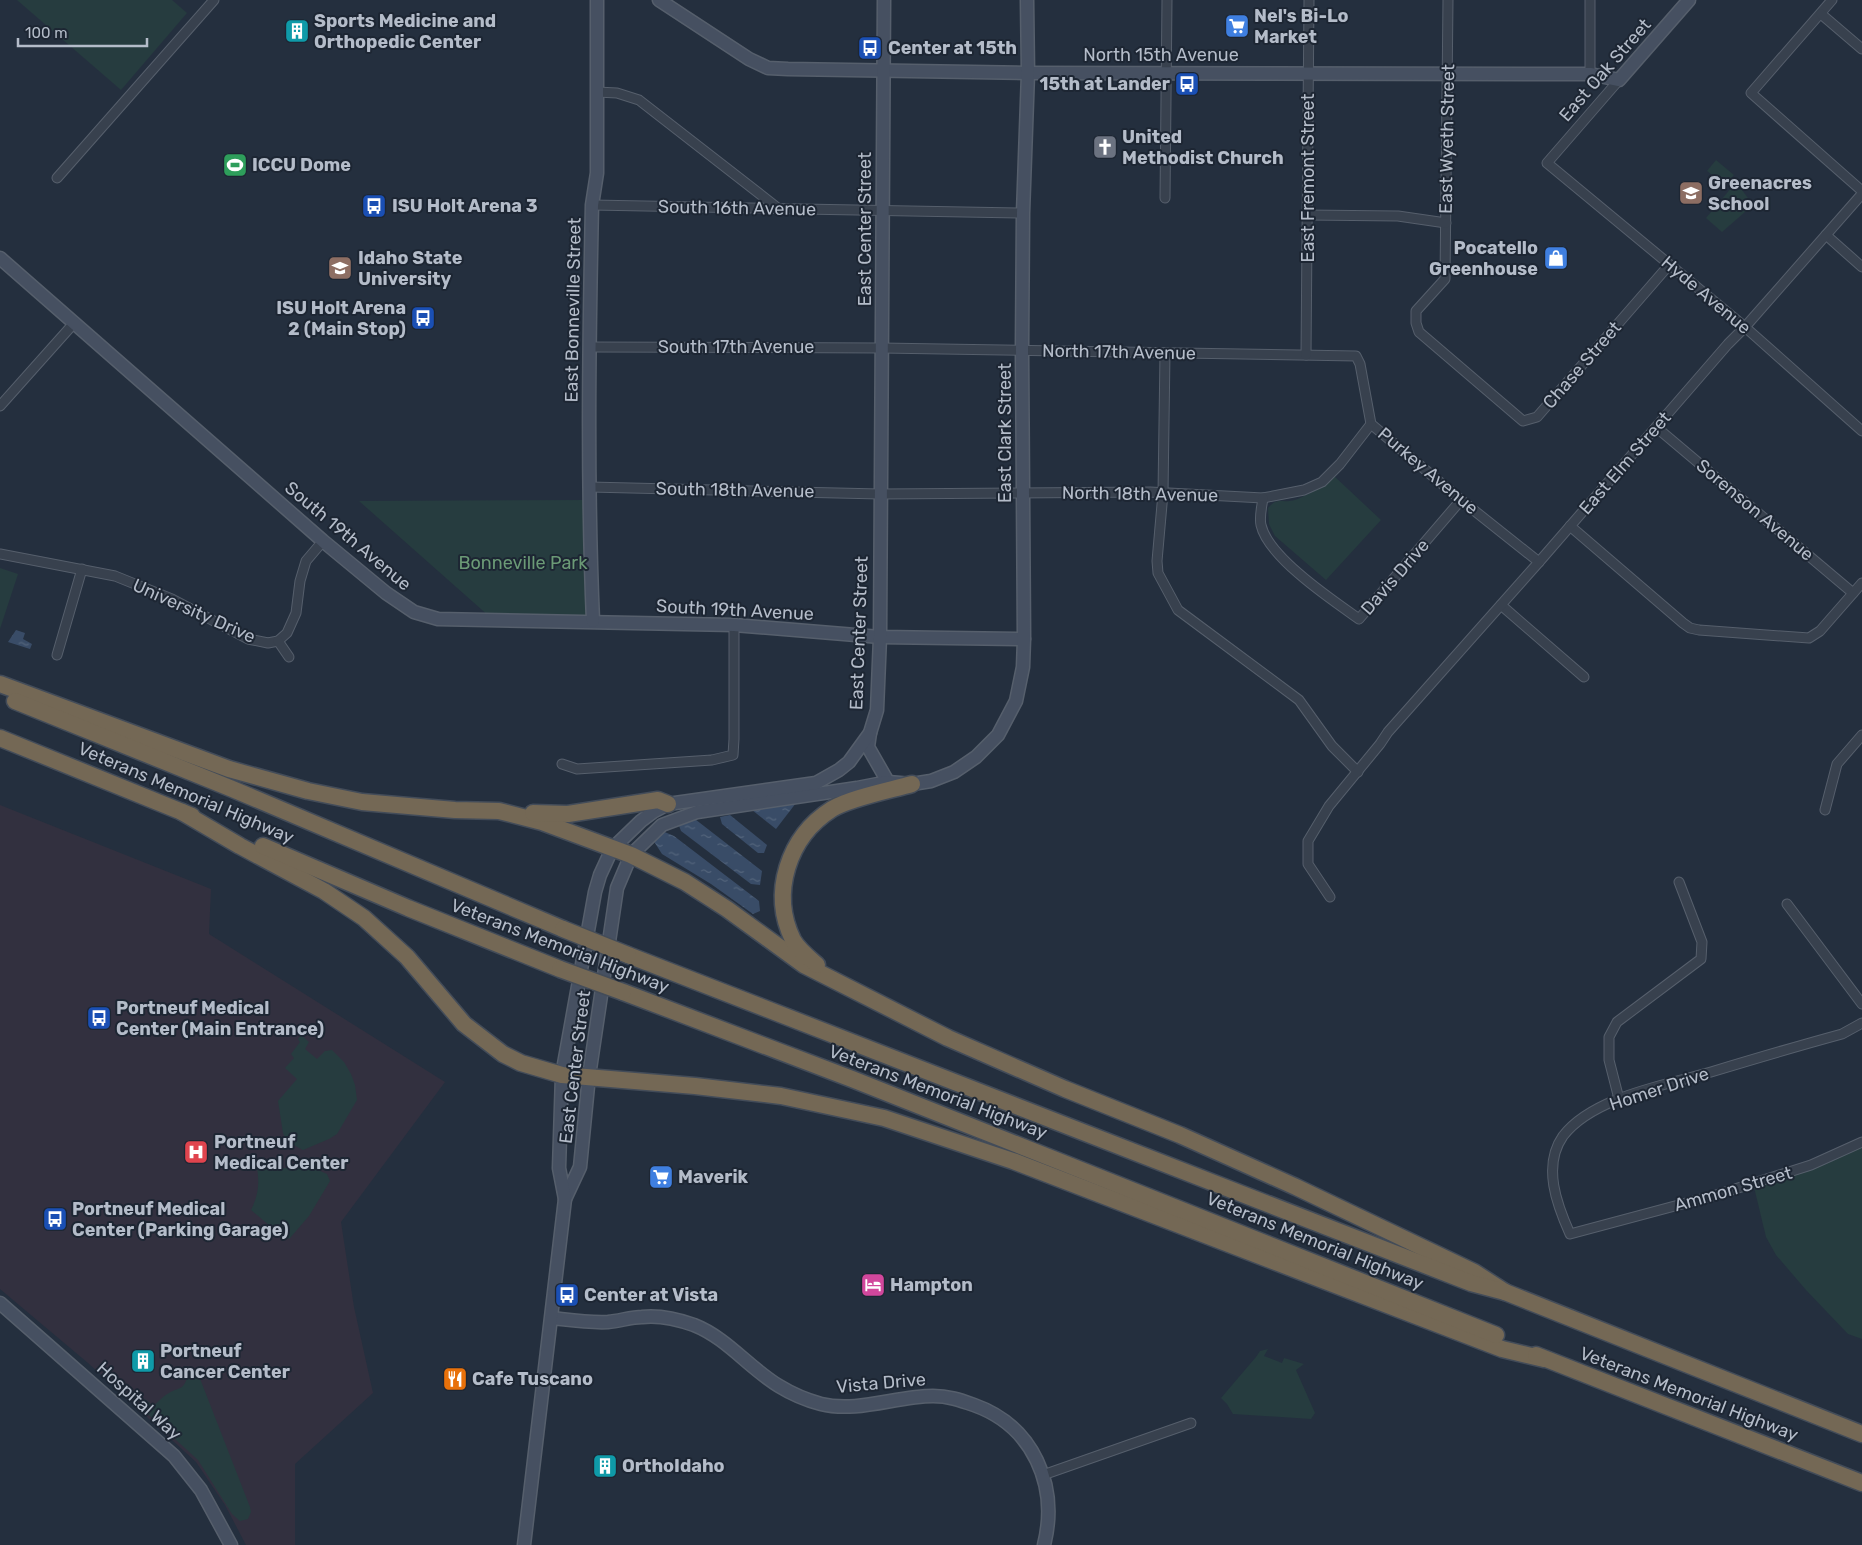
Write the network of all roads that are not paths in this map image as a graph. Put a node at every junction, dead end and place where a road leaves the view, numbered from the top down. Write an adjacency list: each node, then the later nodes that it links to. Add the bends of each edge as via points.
1 (214, 0): 23 (street)
2 (597, 0): 21 (street, East Bonneville Street)
3 (660, 0): 14 (street, North 15th Avenue, via 749,59 768,68)
4 (884, 0): 14 (street, East Center Street)
5 (1027, 0): 15 (street, East Clark Street)
6 (1167, 0): 16 (street)
7 (1309, 0): 17 (street, East Fremont Street)
8 (1448, 0): 18 (street, East Wyeth Street)
9 (1590, 0): 19 (street)
10 (1689, 0): 20 (street, East Oak Street)
11 (1832, 0): 12 (street)
12 (1821, 14): 13 (street); 24 (street, via 1751,93)
13 (1862, 49)
14 (883, 70): 15 (street, North 15th Avenue); 28 (street, East Center Street)
15 (1028, 73): 16 (street, North 15th Avenue); 29 (street, East Clark Street)
16 (1166, 73): 17 (street, North 15th Avenue); 25 (street)
17 (1308, 73): 18 (street, North 15th Avenue); 30 (street, East Fremont Street)
18 (1447, 73): 19 (street, North 15th Avenue); 31 (street, East Wyeth Street)
19 (1590, 74): 20 (street, North 15th Avenue)
20 (1619, 80): 22 (street, East Oak Street)
21 (597, 92): 26 (street, East Bonneville Street, via 598,173); 27 (street, via 617,93 639,100)
22 (1547, 163): 34 (street, Hyde Avenue)
23 (56, 178)
24 (1862, 192): 32 (street, East Elm Street)
25 (1166, 198)
26 (592, 205): 27 (street, South 16th Avenue); 38 (street, East Bonneville Street)
27 (779, 209): 28 (street, South 16th Avenue)
28 (882, 210): 29 (street, South 16th Avenue); 39 (street, East Center Street)
29 (1023, 213): 41 (street, East Clark Street)
30 (1308, 215): 31 (street, via 1398,216); 43 (street, East Fremont Street)
31 (1446, 223): 40 (street, East Wyeth Street, via 1445,279 1416,311 1419,332)
32 (1826, 235): 35 (street); 37 (street, East Elm Street)
33 (0, 258): 36 (street, South 19th Avenue)
34 (1669, 265): 37 (street, Hyde Avenue); 40 (street, Chase Street, via 1537,417 1523,421)
35 (1862, 267)
36 (75, 322): 45 (street); 56 (street, South 19th Avenue)
37 (1746, 327): 47 (street, East Elm Street); 48 (street, Hyde Avenue)
38 (589, 347): 39 (street, South 17th Avenue); 49 (street, East Bonneville Street)
39 (882, 348): 41 (street, North 17th Avenue); 52 (street, East Center Street)
40 (1439, 349)
41 (1022, 350): 42 (street, North 17th Avenue); 50 (street, East Clark Street)
42 (1165, 353): 43 (street, North 17th Avenue); 51 (street)
43 (1306, 356): 44 (street, North 17th Avenue)
44 (1356, 356): 46 (street, Purkey Avenue)
45 (0, 406)
46 (1371, 424): 53 (street, North 18th Avenue, via 1322,482 1304,490); 54 (street, Purkey Avenue)
47 (1656, 427): 55 (street, East Elm Street); 61 (street, Sorenson Avenue)
48 (1862, 431)
49 (590, 487): 52 (street, South 18th Avenue); 63 (street, East Bonneville Street)
50 (1022, 493): 51 (street, North 18th Avenue); 52 (street, North 18th Avenue); 66 (street, East Clark Street)
51 (1163, 493): 53 (street, North 18th Avenue); 77 (street, via 1158,573 1178,610 1299,700 1332,746)
52 (880, 494): 65 (street, East Center Street)
53 (1263, 498): 54 (street, Davis Drive, via 1260,524 1268,542 1288,564 1358,619)
54 (1461, 500): 58 (street, Purkey Avenue)
55 (1570, 526): 58 (street, East Elm Street); 61 (street, via 1690,628 1809,638 1820,631)
56 (323, 541): 63 (street, South 19th Avenue, via 414,612 438,619); 67 (street, University Drive, via 306,561 296,613 287,633)
57 (0, 554): 59 (street, University Drive)
58 (1539, 562): 62 (street, East Elm Street)
59 (82, 568): 67 (street, University Drive, via 115,576 172,599 248,639 268,643); 68 (street)
60 (1862, 583): 61 (street)
61 (1853, 592)
62 (1501, 605): 70 (street); 77 (street, East Elm Street, via 1388,732)
63 (593, 621): 64 (street, South 19th Avenue)
64 (734, 625): 65 (street, South 19th Avenue); 76 (street, via 733,755 712,760 576,769)
65 (880, 637): 66 (street, South 19th Avenue); 73 (street, East Center Street, via 877,710)
66 (1024, 639): 79 (street, East Clark Street, via 1023,667 1016,701 998,735 976,757 954,772 932,781)
67 (278, 641): 69 (street)
68 (57, 655)
69 (289, 657)
70 (1584, 677)
71 (0, 684): 82 (highway, via 229,769 308,791 362,802)
72 (0, 695): 98 (highway, Veterans Memorial Highway, bridge, via 628,955 1470,1283)
73 (870, 733): 78 (street, via 868,747); 80 (street, East Center Street, via 849,762 816,783)
74 (1862, 735): 81 (street, via 1837,764)
75 (0, 738): 83 (highway, Veterans Memorial Highway)
76 (562, 764)
77 (1358, 772): 87 (street, East Elm Street, via 1329,806 1308,841 1308,864)
78 (888, 782): 79 (street, East Clark Street); 85 (street, East Center Street, via 697,812 662,825)
79 (912, 784): 89 (highway, via 833,809 809,828 794,851 784,880 784,914 794,941)
80 (668, 804): 82 (highway, via 658,800 568,814); 84 (street, East Center Street, via 641,821)
81 (1825, 810)
82 (499, 811): 84 (highway, via 542,822)
83 (182, 812): 92 (highway, via 324,891 364,918 407,958 464,1024 502,1054); 101 (highway, Veterans Memorial Highway, bridge, via 560,969 852,1079 1508,1339)
84 (612, 849): 85 (highway); 92 (street, East Center Street, via 595,892)
85 (631, 855): 89 (highway, via 685,882 804,965); 93 (street, East Center Street, via 617,888)
86 (1679, 882): 94 (street, via 1702,942 1701,959 1617,1022 1609,1037 1609,1060)
87 (1330, 897)
88 (1787, 904): 90 (street)
89 (833, 979): 98 (highway, via 948,1038 1296,1187 1474,1272)
90 (1862, 1004)
91 (1862, 1023): 94 (street, Homer Drive, via 1842,1034)
92 (562, 1075): 93 (highway); 96 (street, East Center Street, via 559,1168)
93 (589, 1076): 96 (street, East Center Street, via 580,1167); 101 (highway, via 781,1096 884,1118 1013,1161 1502,1349)
94 (1619, 1098): 97 (street, Homer Drive, via 1583,1117 1563,1137 1555,1155 1552,1176 1559,1209 1570,1234)
95 (1862, 1142): 97 (street, Ammon Street, via 1811,1166)
96 (565, 1198): 100 (street, East Center Street)
97 (1601, 1226)
98 (1504, 1292): 103 (highway, Veterans Memorial Highway)
99 (0, 1303): 106 (street, Hospital Way, via 174,1456 201,1490)
100 (552, 1318): 104 (street, Vista Drive, via 609,1322 656,1316 678,1320 709,1332 778,1386 822,1404 853,1406 916,1396 955,1398 1010,1424 1030,1448); 107 (street, East Center Street)
101 (1544, 1359): 105 (highway, Veterans Memorial Highway)
102 (1191, 1423): 104 (street)
103 (1862, 1434)
104 (1043, 1475): 108 (street, Vista Drive, via 1049,1527)
105 (1862, 1483)
106 (231, 1545)
107 (524, 1545)
108 (1044, 1545)

